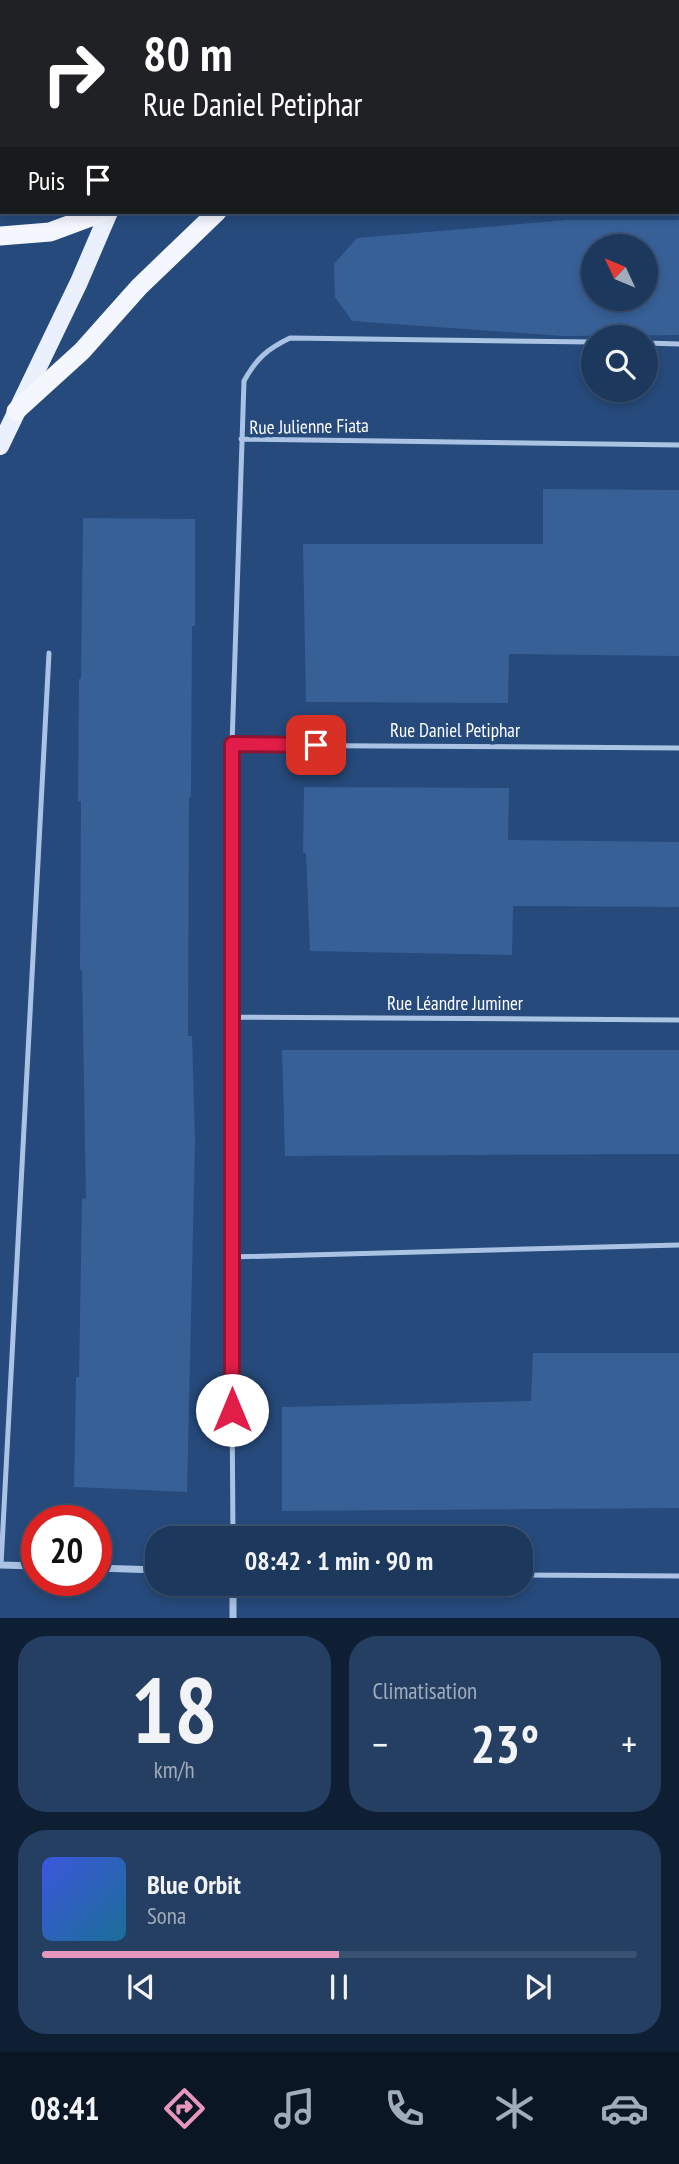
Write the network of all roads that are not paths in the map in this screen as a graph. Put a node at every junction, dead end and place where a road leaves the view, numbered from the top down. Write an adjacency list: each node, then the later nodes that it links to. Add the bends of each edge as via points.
1 (100, 214): 4 (highway, via 50,232)
2 (105, 214): 8 (main road, via 79,282)
3 (215, 214): 8 (highway, via 139,287 82,351)
4 (0, 236)
5 (581, 342): 9 (lane, via 290,338 270,347 244,381)
6 (658, 343): 7 (lane)
7 (679, 344)
8 (16, 411): 11 (main road)
9 (242, 439): 10 (lane, Rue Julienne Fiata); 13 (lane, Rue Julienne Fiata)
10 (679, 445)
11 (0, 446)
12 (49, 653): 20 (lane)
13 (232, 744): 14 (lane, Rue Daniel Petiphar); 15 (lane, Rue Julienne Fiata)
14 (679, 748)
15 (231, 1017): 16 (lane, Rue Léandre Juminer); 18 (lane, Rue Julienne Fiata)
16 (679, 1020)
17 (679, 1245): 18 (lane)
18 (231, 1257): 19 (lane, Rue Julienne Fiata)
19 (233, 1526)
20 (0, 1565): 21 (street)
21 (21, 1566)
22 (112, 1569): 23 (street)
23 (145, 1570)
24 (533, 1575): 25 (lane)
25 (679, 1576)
26 (233, 1596): 27 (street)
27 (233, 1618)

